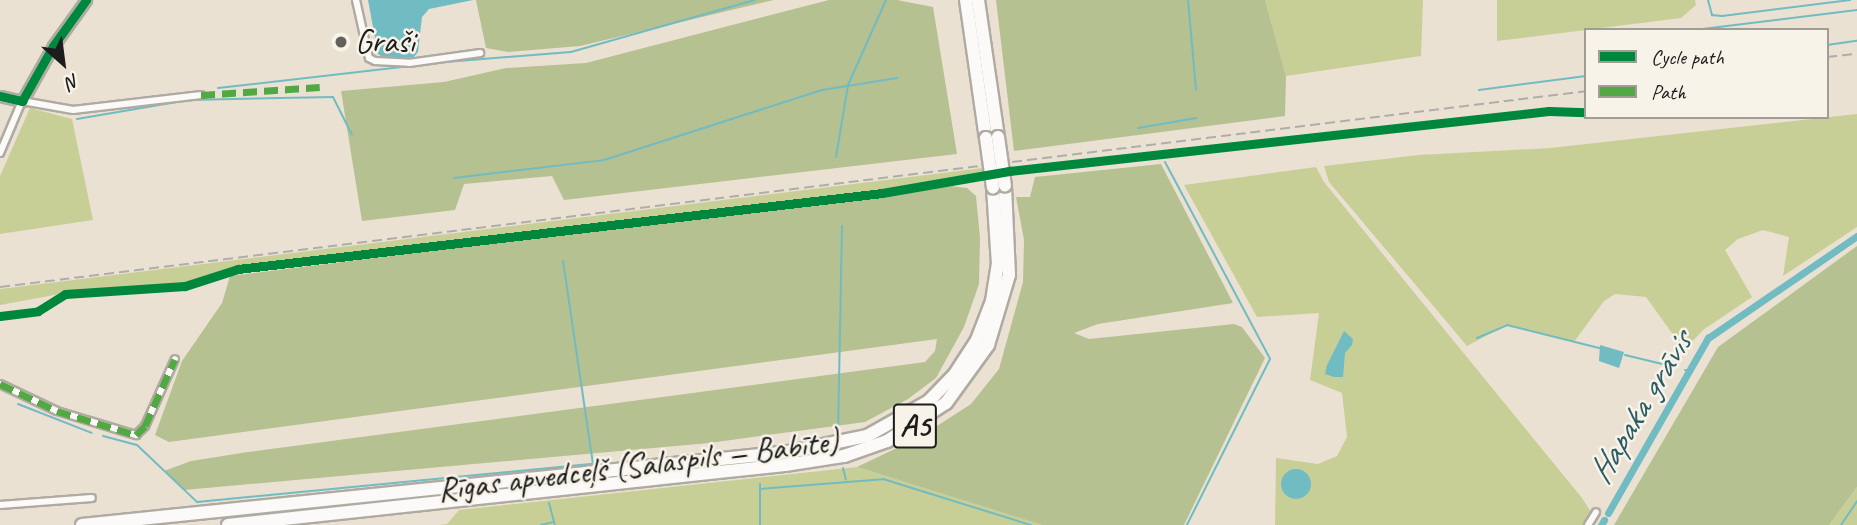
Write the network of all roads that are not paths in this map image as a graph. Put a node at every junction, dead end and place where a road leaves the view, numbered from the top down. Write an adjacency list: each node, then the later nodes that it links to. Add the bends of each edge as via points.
1 (86, 0): 8 (street)
2 (356, 0): 5 (street, via 369,58 375,61 409,63)
3 (966, 0): 9 (highway, Rīgas apvedceļš (Salaspils — Babīte) / A5)
4 (978, 0): 9 (highway, Rīgas apvedceļš (Salaspils — Babīte) / A5)
5 (480, 53)
6 (201, 95): 8 (street, via 73,110)
7 (0, 96): 8 (street)
8 (22, 101): 10 (street)
9 (992, 137): 11 (highway, Rīgas apvedceļš (Salaspils — Babīte) / A5, bridge)
10 (0, 153)
11 (999, 187): 17 (highway, Rīgas apvedceļš (Salaspils — Babīte) / A5, via 998,265 992,301 977,340 938,394 879,432 800,451); 19 (highway, Rīgas apvedceļš (Salaspils — Babīte) / A5, via 1009,275 988,345 946,403 887,441 844,456 785,465)
12 (175, 359): 13 (street, via 145,426 136,435 57,411)
13 (0, 384)
14 (92, 498): 15 (street)
15 (0, 505)
16 (1596, 512): 20 (street)
17 (173, 522): 18 (highway, Rīgas apvedceļš (Salaspils — Babīte) / A5)
18 (82, 525)
19 (228, 525)
20 (1588, 525)

